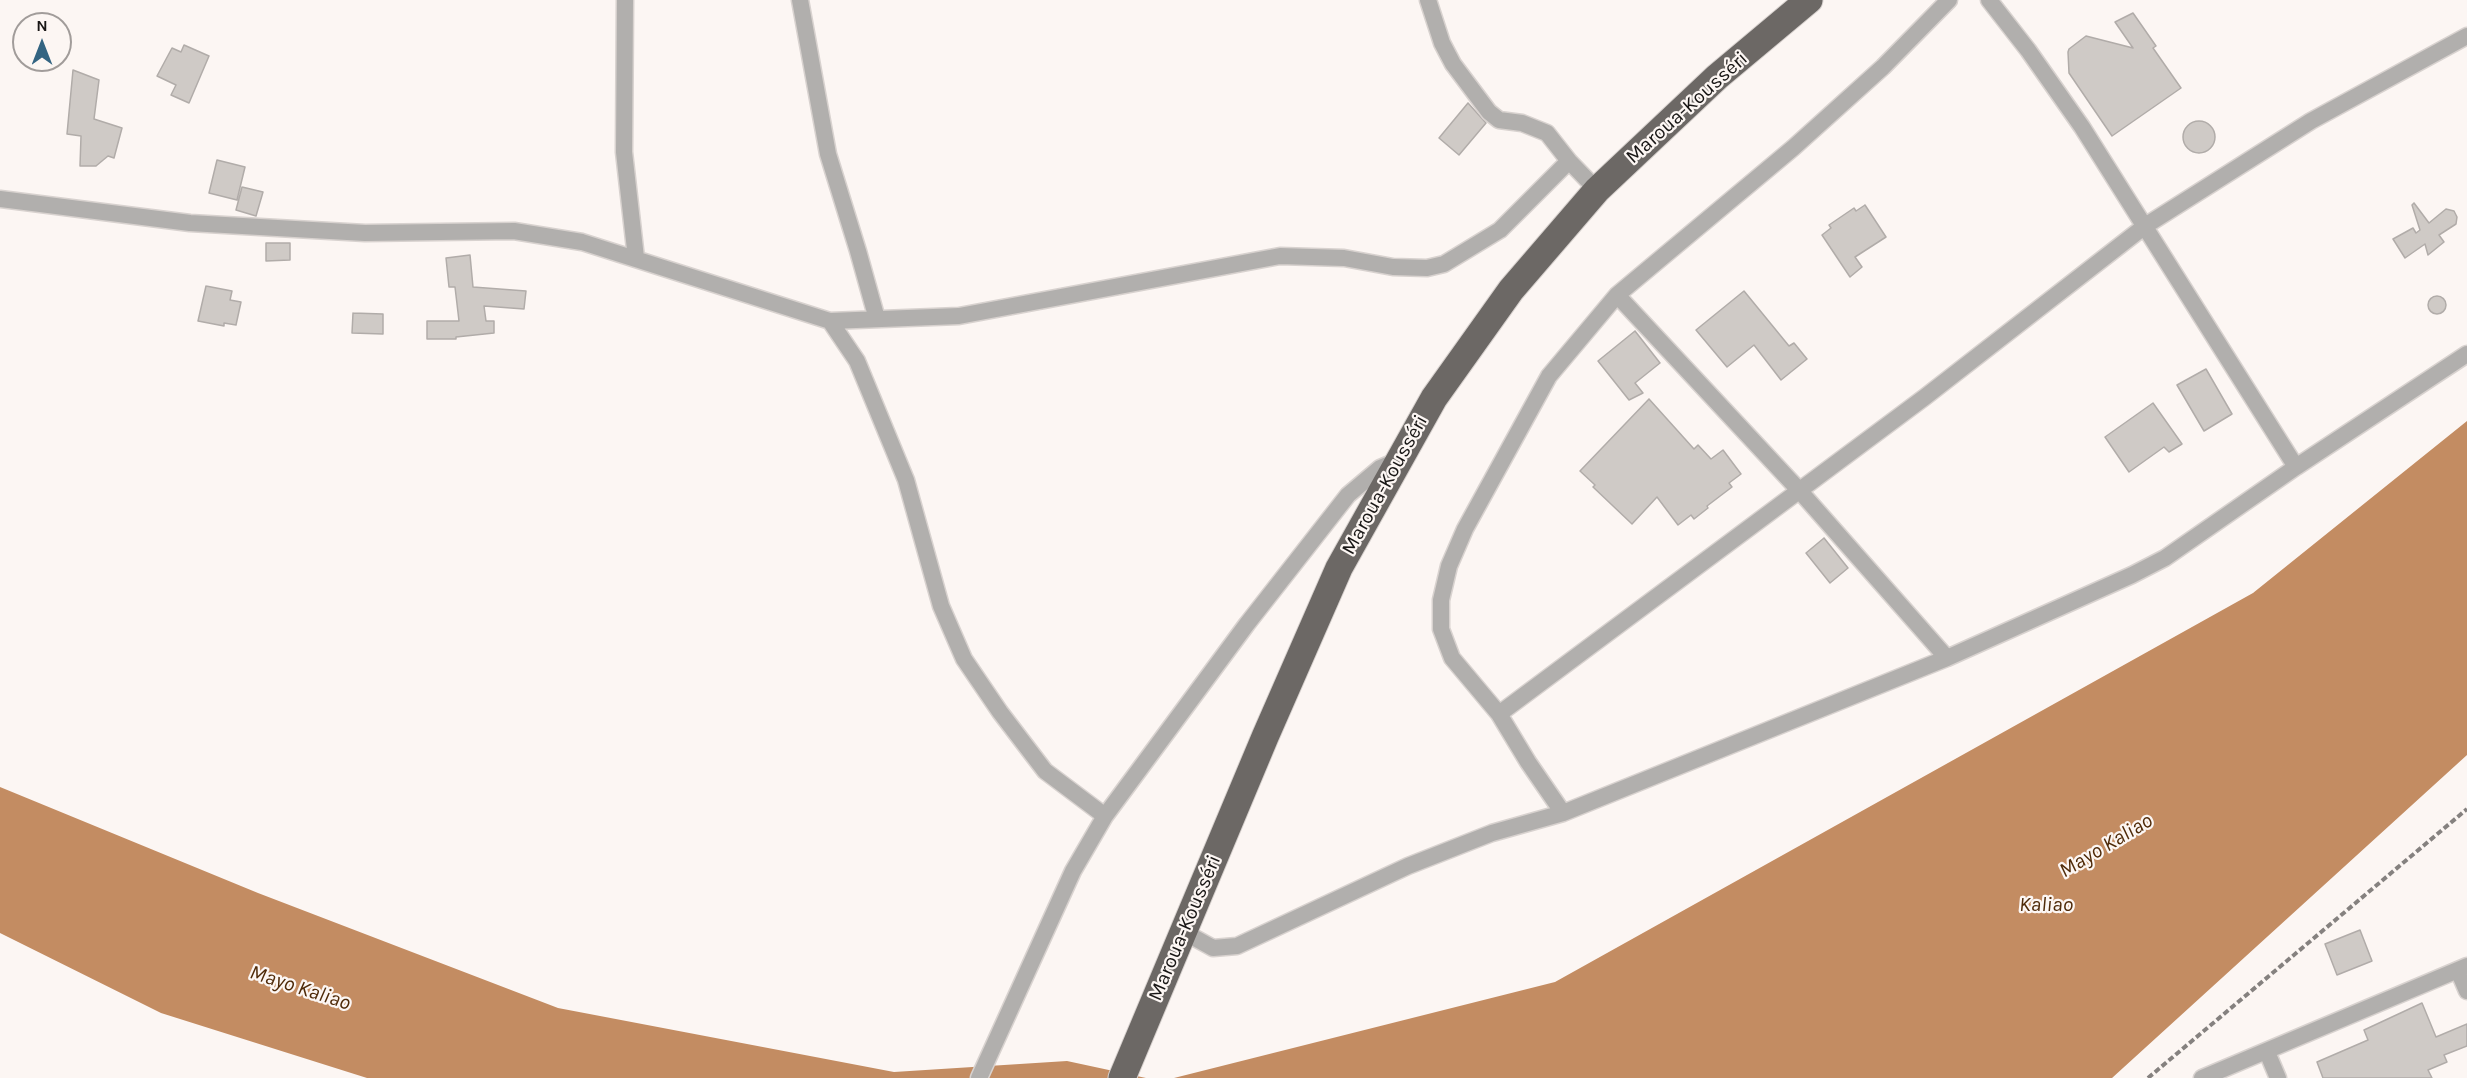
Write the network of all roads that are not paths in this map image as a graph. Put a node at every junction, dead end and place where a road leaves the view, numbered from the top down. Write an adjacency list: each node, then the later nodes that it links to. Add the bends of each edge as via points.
1 (625, 0): 12 (street, via 624,152)
2 (800, 0): 14 (street, via 828,154)
3 (1428, 0): 8 (street, via 1453,64 1489,112 1499,120 1522,123 1546,133)
4 (1809, 0): 9 (highway, Maroua-Kousséri, via 1716,77)
5 (1949, 0): 13 (street, via 1883,67 1793,148)
6 (1989, 0): 11 (street, via 2082,128)
7 (2467, 36): 11 (street, via 2311,121)
8 (1569, 161): 9 (street); 14 (street, via 1500,230 1444,264 1427,268 1393,267 1344,258 1280,256 958,316)
9 (1597, 190): 17 (highway, Maroua-Kousséri, via 1511,290 1434,398)
10 (0, 199): 12 (street, via 190,223 365,233 514,231 582,242)
11 (2145, 226): 18 (street); 19 (street)
12 (636, 258): 15 (street)
13 (1617, 295): 19 (street); 21 (street, via 1549,376 1449,566 1441,600 1441,628 1452,658)
14 (877, 319): 15 (street)
15 (830, 321): 23 (street, via 857,361 906,480 941,606 964,659 1045,771)
16 (2467, 354): 18 (street)
17 (1400, 460): 23 (street, via 1380,468 1348,495); 24 (highway, Maroua-Kousséri, via 1339,568)
18 (2296, 467): 20 (street, via 2165,558)
19 (1798, 489): 20 (street); 21 (street)
20 (1947, 658): 22 (street)
21 (1499, 714): 22 (street)
22 (1563, 813): 24 (street, via 1492,833 1408,866 1237,946 1213,948)
23 (1105, 816): 28 (street, via 1073,872)
24 (1184, 932): 29 (highway, Maroua-Kousséri)
25 (2462, 968): 26 (street); 27 (street)
26 (2467, 991)
27 (2267, 1052): 30 (street); 31 (street)
28 (979, 1078)
29 (1122, 1078)
30 (2202, 1078)
31 (2278, 1078)

